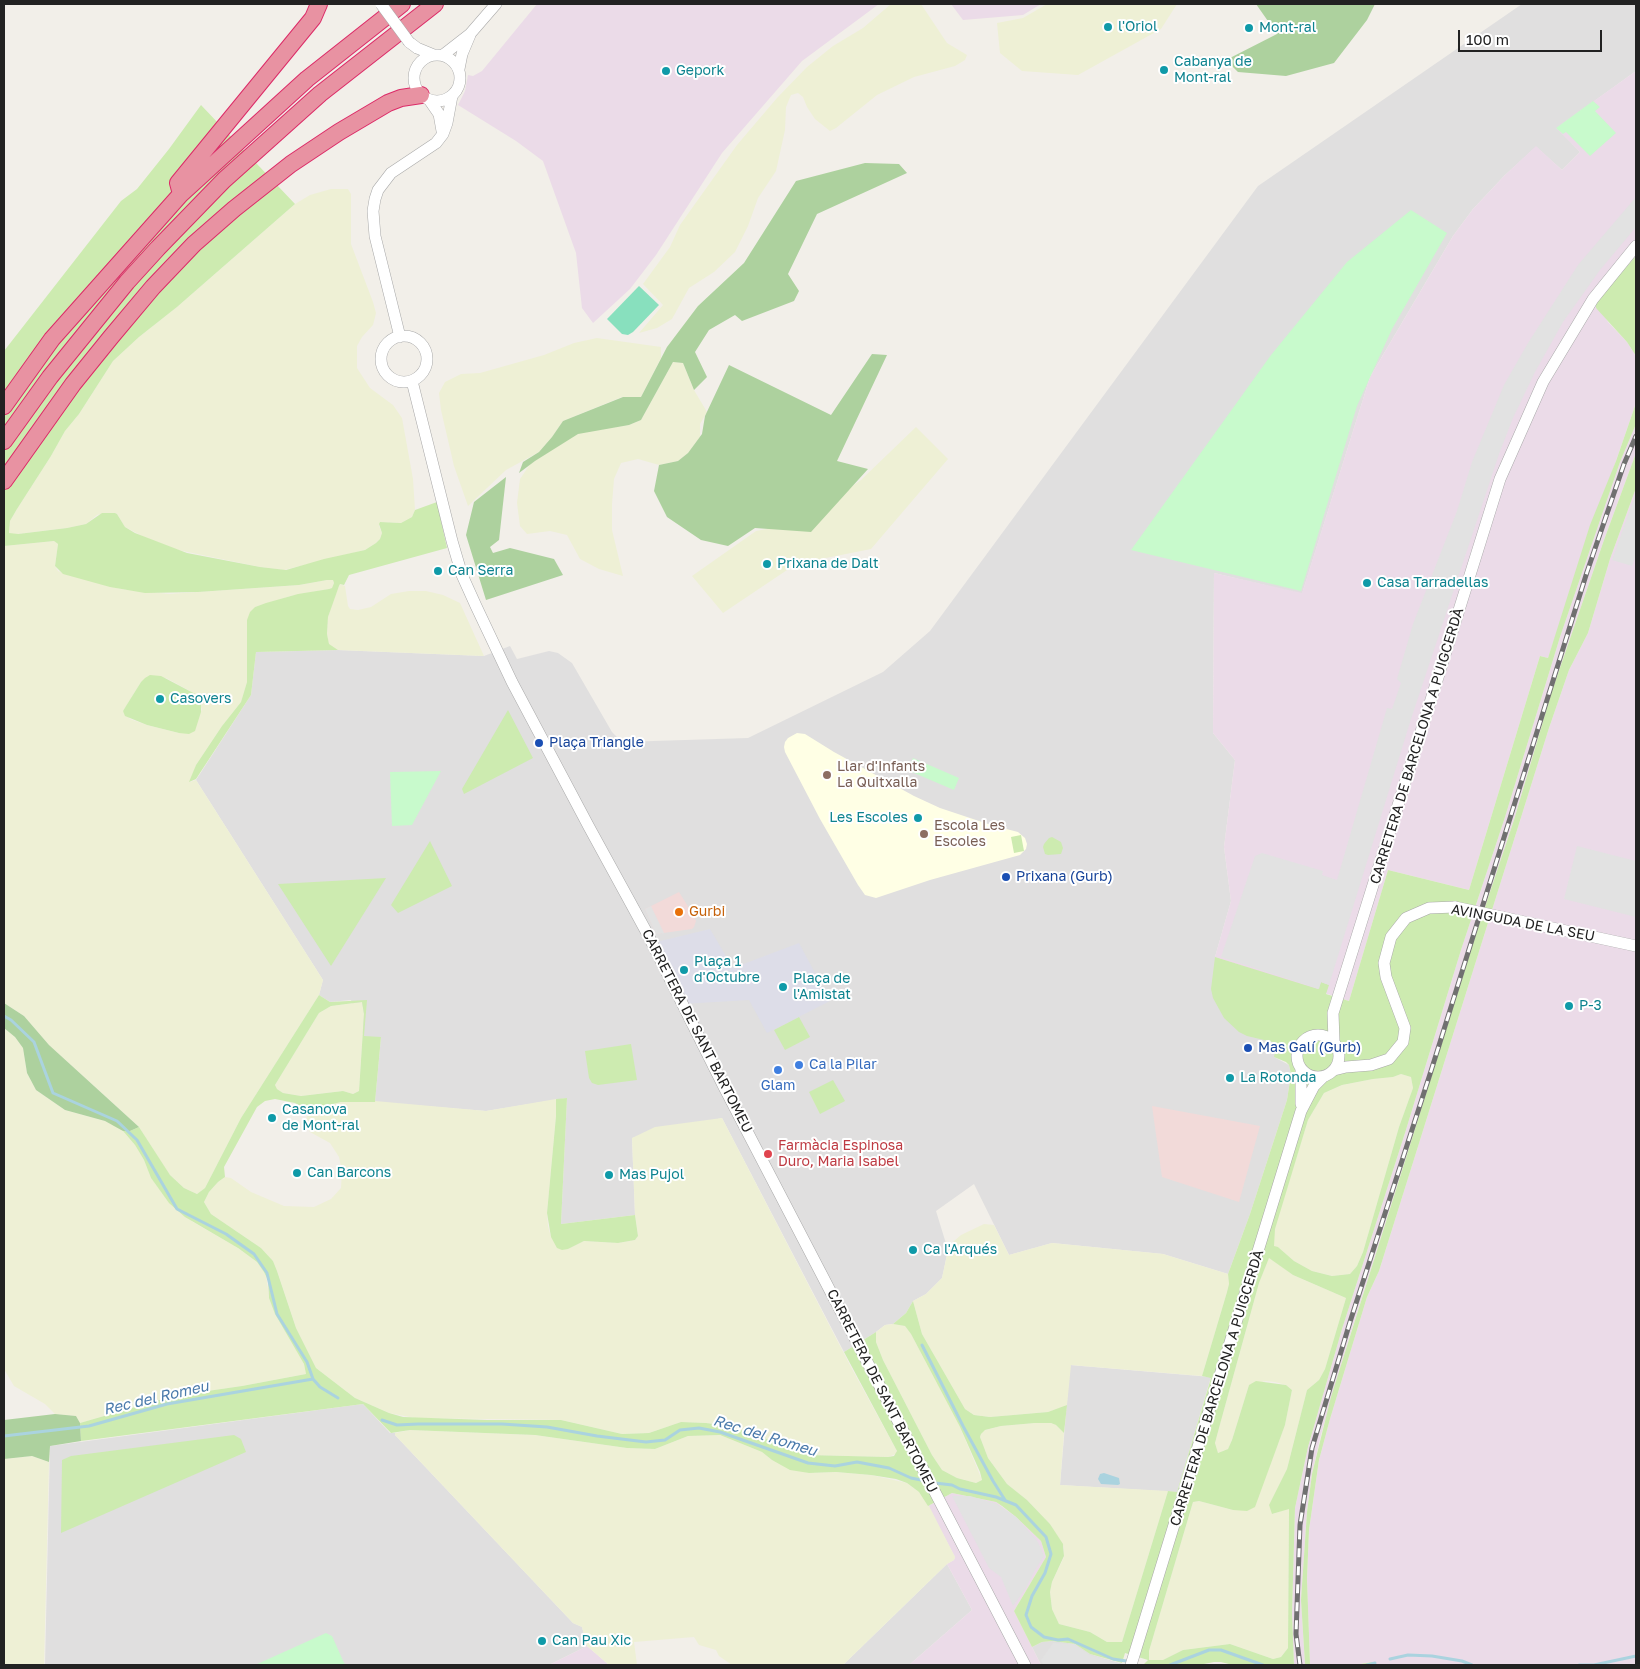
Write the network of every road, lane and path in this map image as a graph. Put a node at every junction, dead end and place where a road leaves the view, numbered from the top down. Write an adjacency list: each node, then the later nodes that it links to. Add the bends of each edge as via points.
1 (319, 4): 14 (highway, via 313,18 178,183)
2 (380, 4): 7 (street, bridge)
3 (402, 4): 14 (highway, via 307,79)
4 (435, 4): 19 (highway, via 320,94 199,206 91,326)
5 (496, 4): 6 (street)
6 (470, 34): 8 (street); 10 (street)
7 (409, 42): 8 (street); 9 (street)
8 (438, 55): 9 (street, via 424,58); 10 (street, via 449,58)
9 (416, 68): 12 (street, via 414,82)
10 (459, 69): 11 (street, via 460,84)
11 (452, 96): 12 (street, via 440,102); 13 (street)
12 (426, 98): 13 (street, via 439,114); 20 (highway, via 401,98 388,103 331,137 291,164 194,244 94,357)
13 (443, 134): 16 (street, via 436,143 391,173 375,199 375,236)
14 (181, 194): 18 (highway, via 52,339)
15 (1636, 246): 22 (street, CARRETERA DE BARCELONA A PUIGCERDÀ, via 1593,299 1543,382 1500,479)
16 (400, 337): 17 (street, via 416,340 427,355 424,371); 17 (street, via 386,345 382,365 387,375 396,381)
17 (412, 381): 30 (street, CARRETERA DE SANT BARTOMEU, via 462,575 512,682 646,930 724,1087)
18 (4, 406)
19 (4, 441)
20 (4, 481)
21 (1636, 946): 25 (street, AVINGUDA DE LA SEU, bridge, via 1455,907 1429,908 1406,918 1391,938 1384,963 1386,978 1405,1028 1403,1042 1389,1059)
22 (1332, 1013): 23 (street, CARRETERA DE BARCELONA A PUIGCERDÀ); 24 (street, CARRETERA DE BARCELONA A PUIGCERDÀ)
23 (1313, 1035): 24 (street, via 1324,1035); 26 (street, via 1303,1040 1298,1050 1297,1060)
24 (1337, 1045): 25 (street, via 1356,1060); 27 (street, via 1340,1060)
25 (1370, 1065): 27 (street, AVINGUDA DE LA SEU)
26 (1301, 1069): 28 (street, via 1311,1076); 29 (street, CARRETERA DE BARCELONA A PUIGCERDÀ)
27 (1334, 1070): 28 (street)
28 (1324, 1076): 29 (street, CARRETERA DE BARCELONA A PUIGCERDÀ, via 1314,1086)
29 (1301, 1111): 31 (street, CARRETERA DE BARCELONA A PUIGCERDÀ)
30 (1025, 1665)
31 (1131, 1665)

